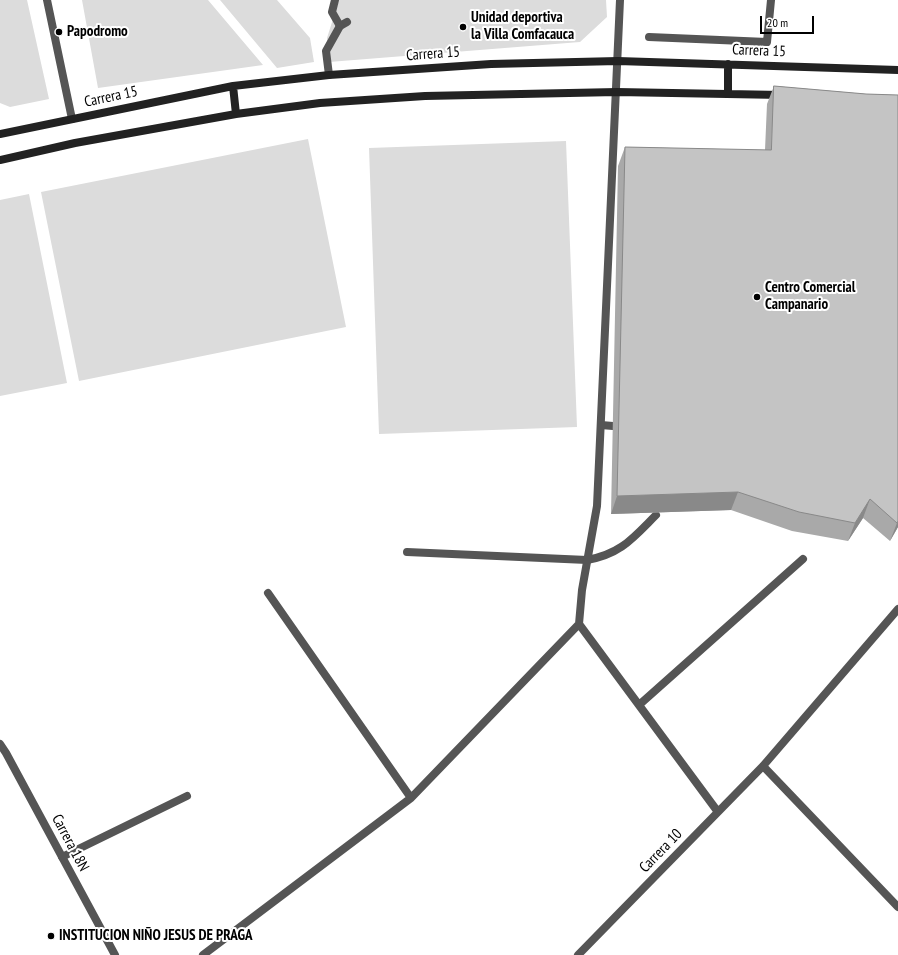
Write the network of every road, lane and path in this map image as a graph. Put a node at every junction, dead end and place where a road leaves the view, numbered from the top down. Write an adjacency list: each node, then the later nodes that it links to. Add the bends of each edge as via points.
1 (47, 0): 17 (street)
2 (335, 0): 6 (street, via 332,12)
3 (620, 0): 8 (street)
4 (771, 0): 7 (street, via 767,42)
5 (347, 22): 6 (street)
6 (340, 26): 11 (street, via 326,51)
7 (649, 37)
8 (618, 61): 9 (main road, Carrera 15); 11 (main road, Carrera 15, via 491,64); 13 (street)
9 (728, 64): 10 (main road, Carrera 15); 14 (main road)
10 (898, 70)
11 (330, 74): 12 (main road, Carrera 15)
12 (233, 86): 16 (main road); 17 (main road, Carrera 15)
13 (617, 92): 14 (main road); 16 (main road, via 425,96 320,103); 20 (street)
14 (728, 94): 15 (main road)
15 (788, 95)
16 (236, 114): 19 (main road, via 75,143)
17 (72, 119): 18 (main road, Carrera 15)
18 (0, 134)
19 (0, 160)
20 (601, 425): 21 (street); 25 (street, via 597,506)
21 (613, 426)
22 (656, 515): 25 (street, via 622,548 605,557)
23 (407, 552): 25 (street)
24 (803, 559): 29 (street)
25 (588, 560): 28 (street)
26 (268, 592): 33 (street)
27 (898, 609): 31 (street, Carrera 10)
28 (579, 624): 29 (street); 33 (street)
29 (639, 705): 34 (street)
30 (0, 744): 35 (street, Carrera 18N)
31 (763, 766): 34 (street, Carrera 10); 36 (street)
32 (187, 796): 35 (street)
33 (411, 798): 38 (street)
34 (718, 812): 39 (street, Carrera 10)
35 (62, 857): 37 (street, Carrera 18N)
36 (898, 907)
37 (112, 954)
38 (202, 955)
39 (578, 955)

